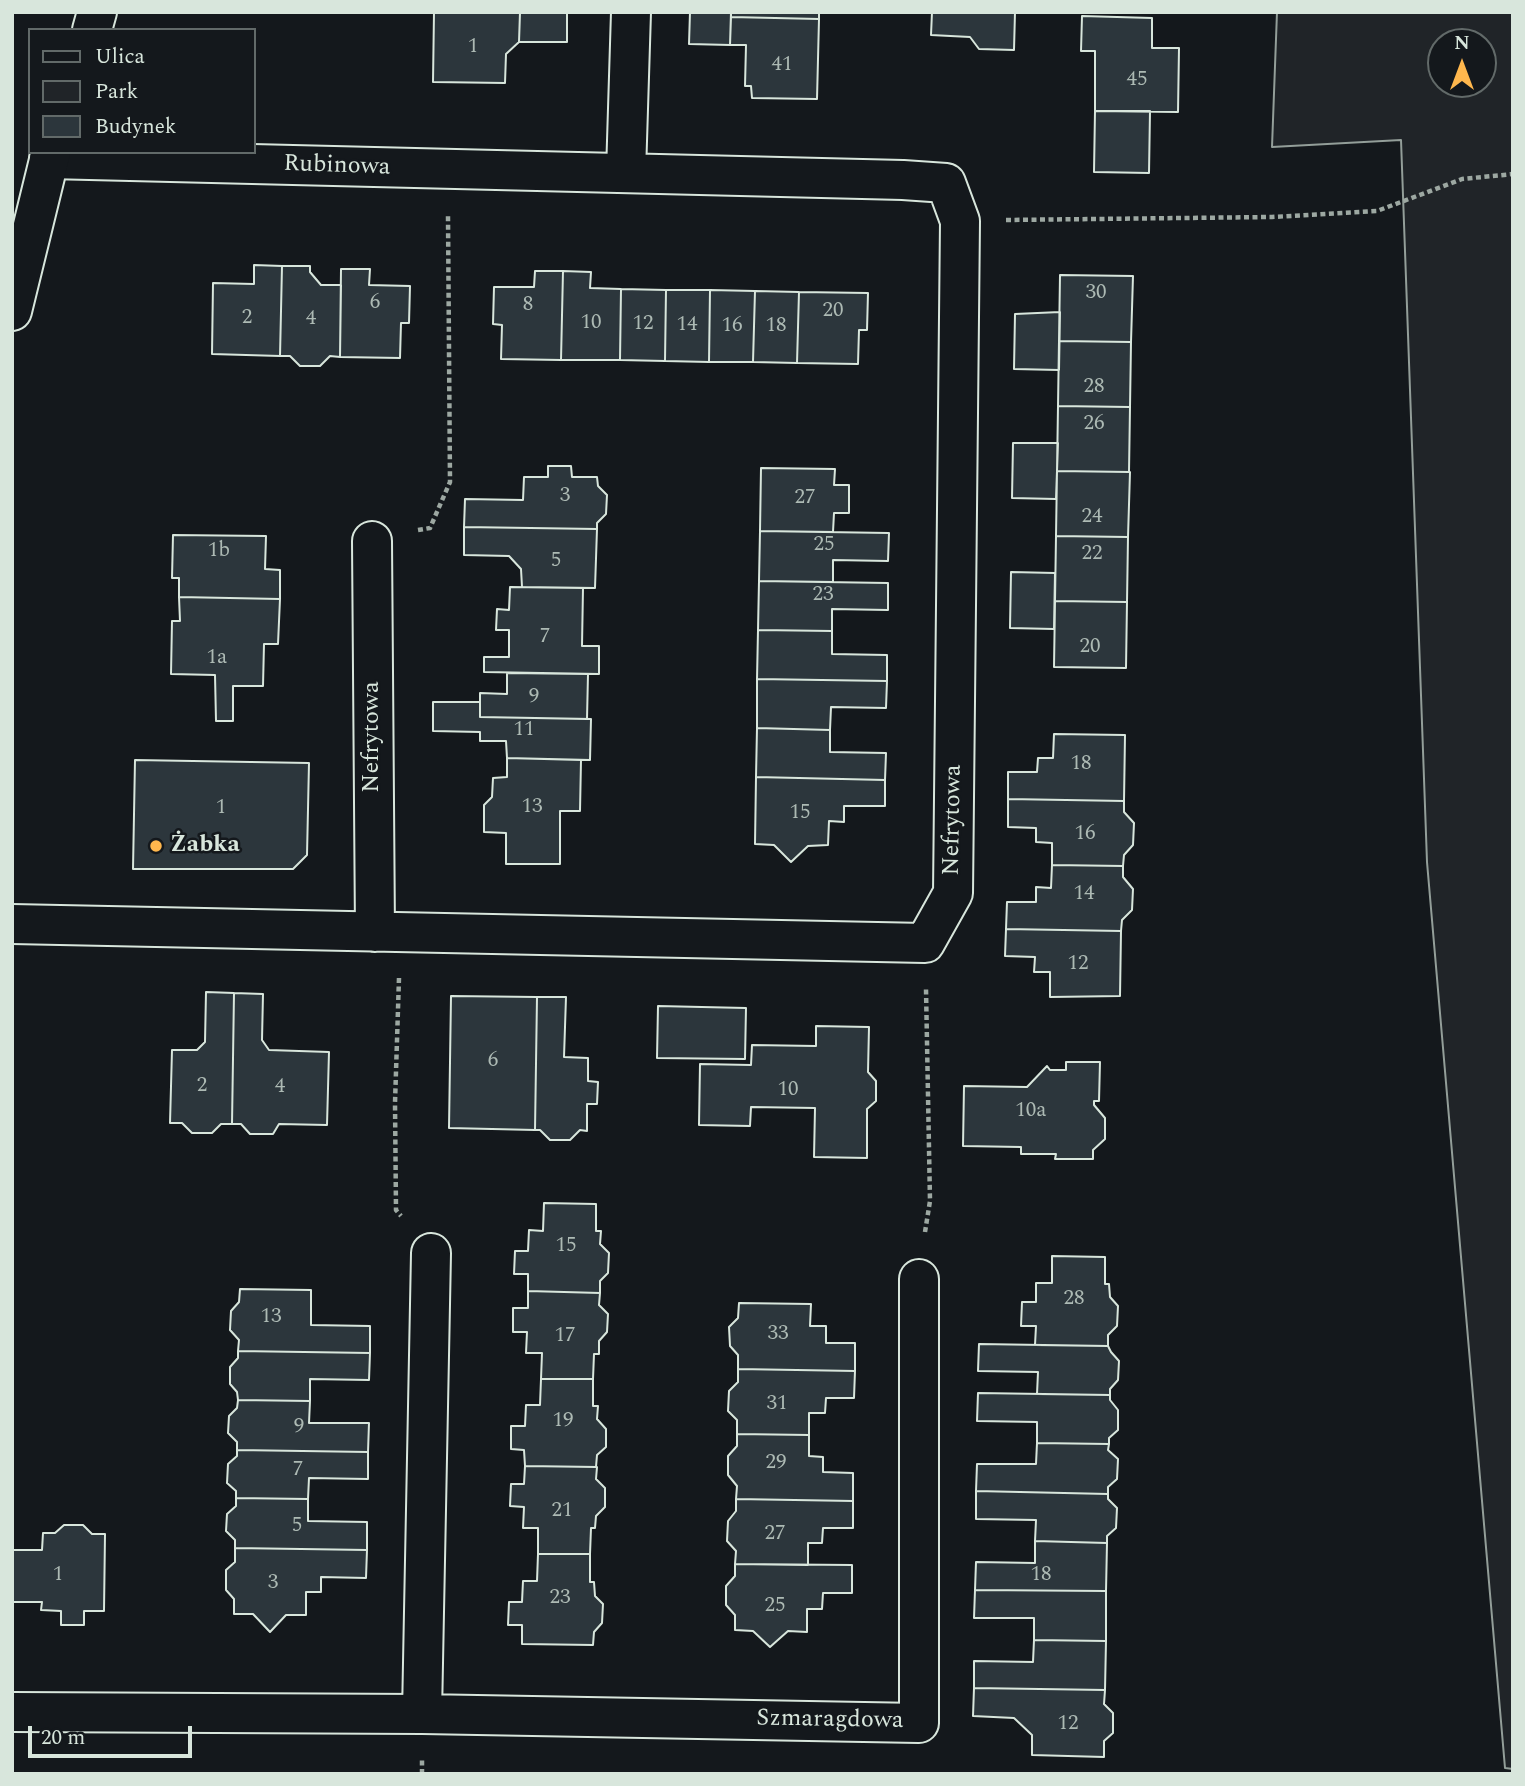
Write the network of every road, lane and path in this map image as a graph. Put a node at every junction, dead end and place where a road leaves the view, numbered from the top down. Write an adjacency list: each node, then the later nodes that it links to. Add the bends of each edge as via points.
1 (631, 12): 3 (street)
2 (50, 156): 3 (street, Rubinowa); 8 (street)
3 (626, 173): 5 (street, Rubinowa)
4 (1513, 174): 7 (path, via 1462,179 1377,211)
5 (946, 183): 7 (street, Nefrytowa)
6 (447, 214): 9 (path, via 450,482)
7 (960, 221): 13 (street, Nefrytowa, via 953,893)
8 (12, 311)
9 (430, 528)
10 (372, 541): 12 (street, Nefrytowa)
11 (12, 924): 12 (street)
12 (387, 932): 13 (street); 14 (path, via 396,1210)
13 (925, 943): 15 (path, via 930,1201)
14 (430, 1253): 17 (street)
15 (919, 1279): 17 (street, Szmaragdowa, via 919,1723)
16 (12, 1712): 17 (street, Szmaragdowa)
17 (422, 1714)

